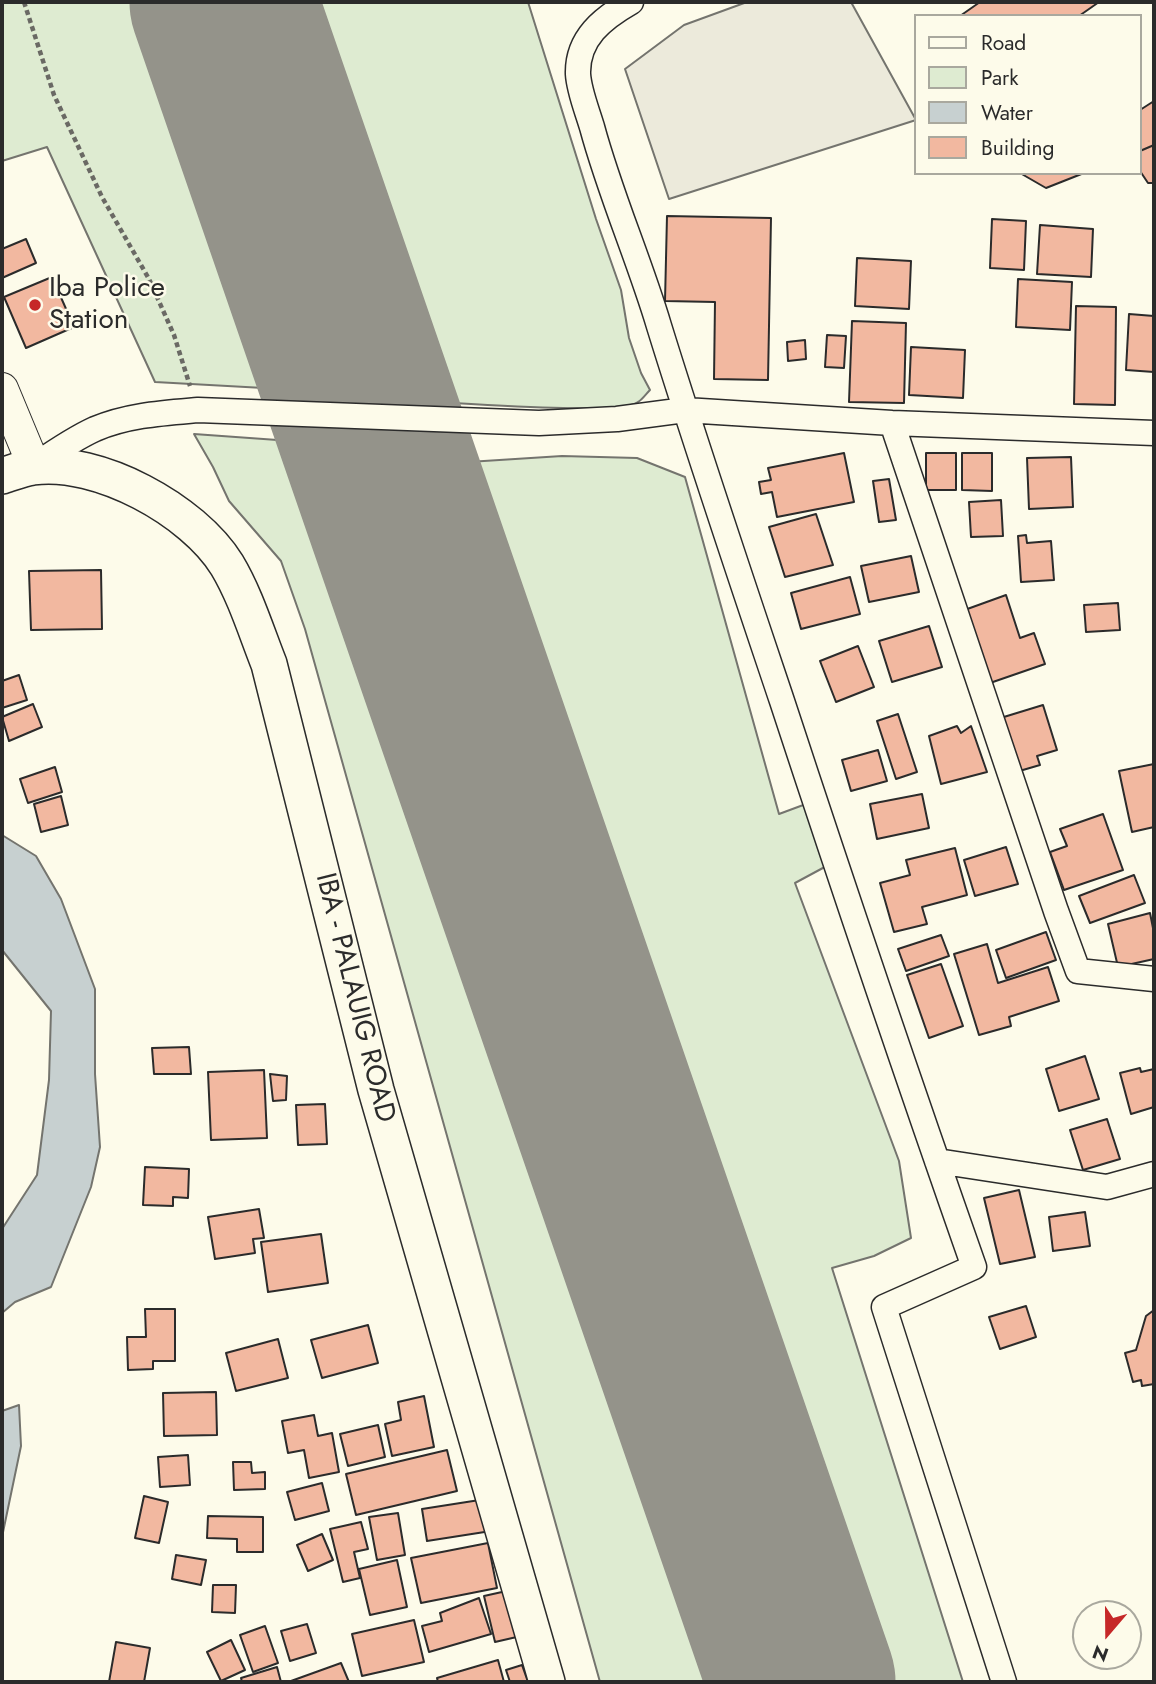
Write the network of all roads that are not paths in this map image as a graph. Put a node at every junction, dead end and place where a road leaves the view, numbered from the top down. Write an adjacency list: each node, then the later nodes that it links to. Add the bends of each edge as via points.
1 (631, 2): 3 (street, via 609,14 591,34 578,60 578,79)
2 (2, 389): 6 (street)
3 (685, 410): 4 (street); 6 (street, via 539,423 198,410 162,413 95,429); 8 (street)
4 (892, 423): 5 (street); 7 (street, via 1078,971)
5 (1154, 433)
6 (18, 471): 10 (main road, IBA - PALAUIG ROAD, via 74,468 121,481 155,498 197,530 226,564 247,606 269,664 376,1090)
7 (1154, 979)
8 (937, 1161): 9 (street, via 1107,1187); 11 (street, via 974,1267 884,1307)
9 (1154, 1174)
10 (547, 1682)
11 (1004, 1682)

